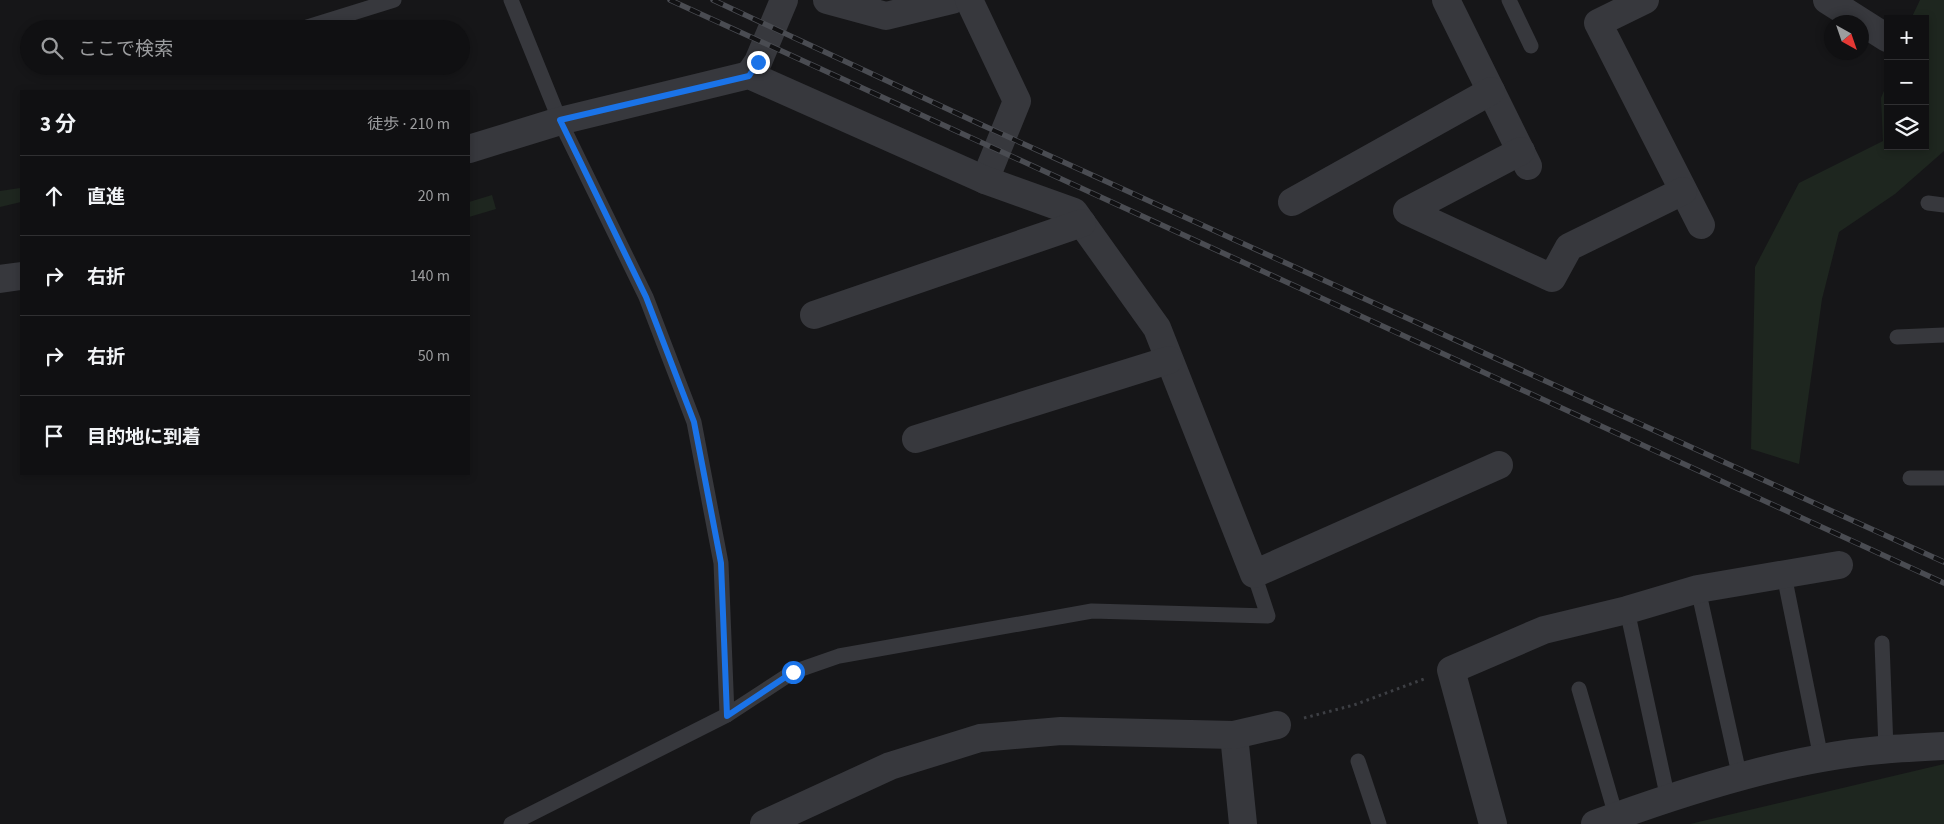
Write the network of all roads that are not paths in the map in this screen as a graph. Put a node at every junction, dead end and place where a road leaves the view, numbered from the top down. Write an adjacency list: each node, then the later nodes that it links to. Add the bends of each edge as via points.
1 (394, 0): 11 (lane)
2 (511, 0): 16 (lane)
3 (827, 0): 4 (street, via 886,16)
4 (952, 0)
5 (969, 0): 18 (street, via 1017,102)
6 (1446, 0): 15 (street)
7 (1509, 0): 13 (lane)
8 (1645, 0): 19 (street, via 1598,24)
9 (1827, 0): 12 (street)
10 (782, 5): 14 (street)
11 (330, 20)
12 (1884, 36)
13 (1531, 46)
14 (754, 69): 16 (street); 18 (street)
15 (1491, 91): 19 (street, via 1524,159 1407,211 1552,278 1568,247); 20 (street)
16 (560, 120): 17 (street); 42 (lane, via 646,297 694,422 721,563)
17 (470, 149)
18 (989, 170): 23 (street, via 1074,212)
19 (1683, 191): 24 (street)
20 (1292, 202)
21 (1928, 203): 22 (lane)
22 (1944, 205)
23 (1082, 223): 27 (street); 30 (street, via 1157,328)
24 (1701, 225)
25 (20, 276): 26 (street)
26 (0, 279)
27 (814, 315)
28 (1944, 335): 29 (lane)
29 (1897, 336)
30 (1169, 360): 31 (street); 36 (street)
31 (916, 439)
32 (1499, 465): 36 (street)
33 (1910, 478): 34 (lane)
34 (1944, 478)
35 (1839, 565): 37 (street)
36 (1254, 574): 42 (lane, via 1268,616 1092,611 839,656 793,672)
37 (1784, 575): 38 (street); 47 (lane)
38 (1698, 589): 39 (street); 49 (lane)
39 (1627, 610): 50 (lane); 56 (street, via 1544,630 1451,670)
40 (1882, 642): 46 (lane)
41 (1579, 688): 51 (lane)
42 (727, 716): 52 (lane)
43 (1277, 725): 44 (street)
44 (1234, 735): 53 (street, via 1061,732 980,738 890,766); 54 (street)
45 (1944, 746): 46 (street)
46 (1886, 749): 47 (street)
47 (1821, 758): 49 (street)
48 (1358, 761): 55 (lane)
49 (1740, 778): 50 (street)
50 (1668, 799): 51 (street)
51 (1606, 820)
52 (511, 824)
53 (764, 824)
54 (1243, 824)
55 (1379, 824)
56 (1492, 824)

